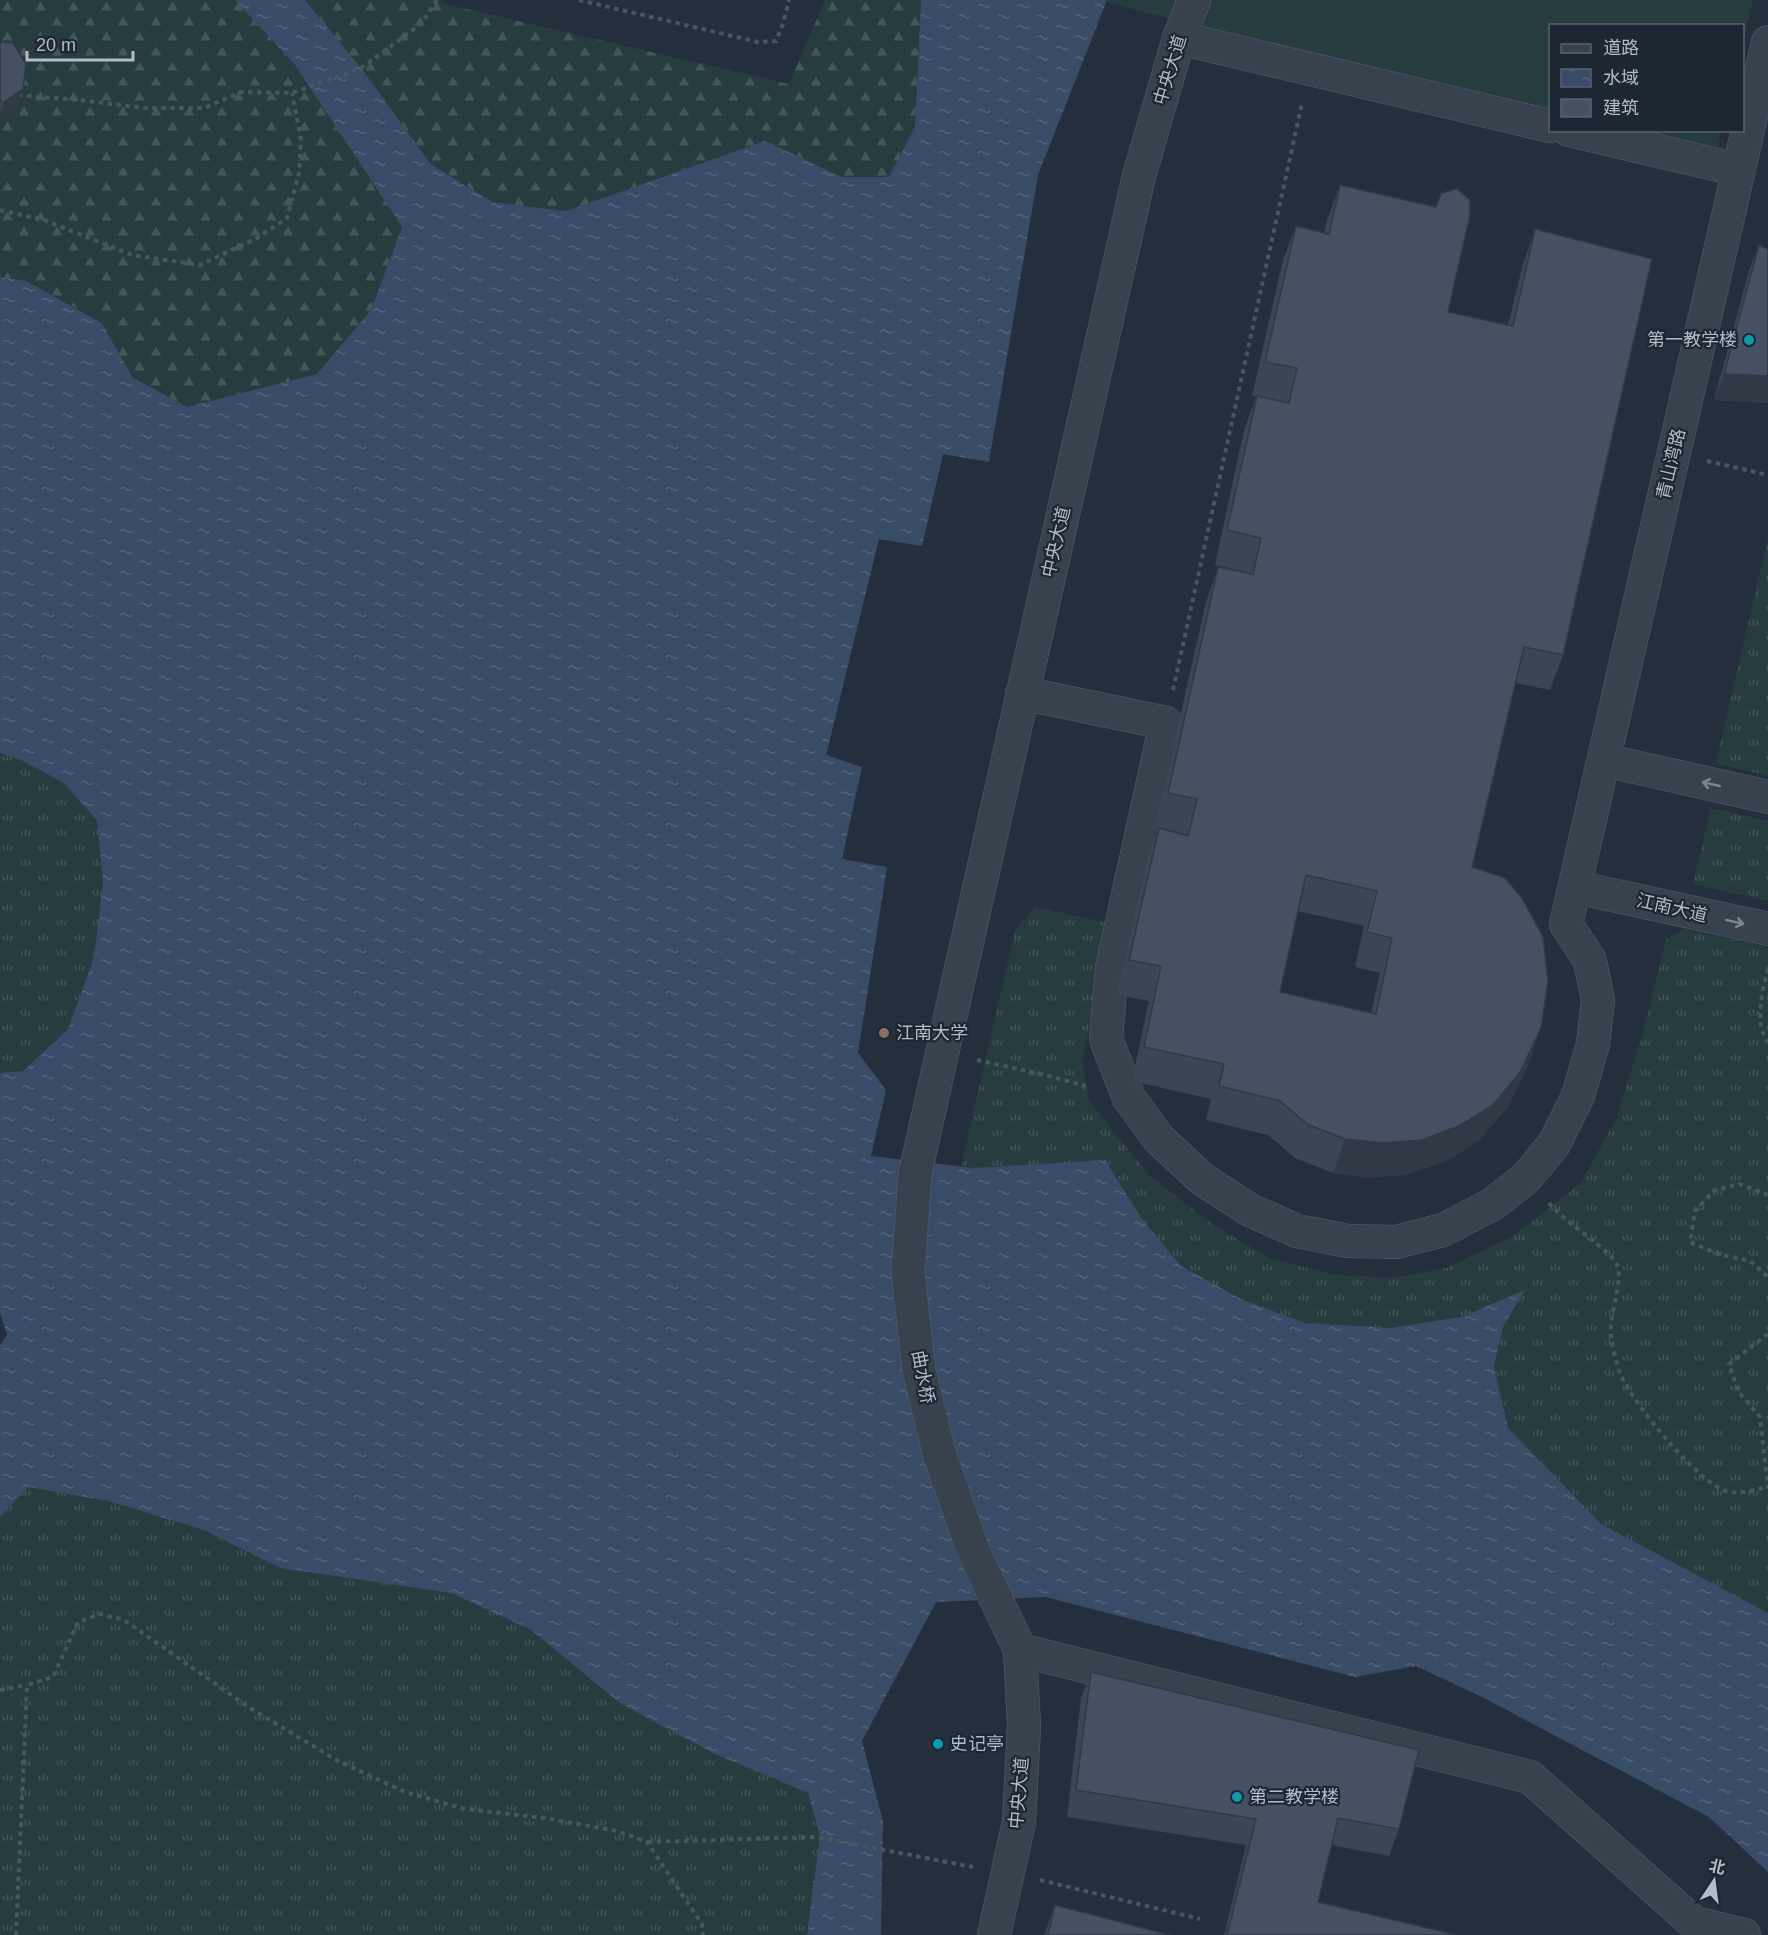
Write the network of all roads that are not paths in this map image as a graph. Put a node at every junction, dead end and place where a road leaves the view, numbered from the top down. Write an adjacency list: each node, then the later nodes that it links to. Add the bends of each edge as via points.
1 (1194, 0): 2 (street, 中央大道)
2 (1179, 38): 4 (street); 7 (street, 中央大道, via 1139,176)
3 (1768, 42): 6 (street, 青山湾路)
4 (1549, 126)
5 (1578, 132): 6 (street)
6 (1739, 170): 8 (street, 青山湾路)
7 (1022, 693): 10 (street, 青山湾路, via 1166,723 1112,968 1106,1040 1129,1098 1159,1139 1203,1179 1250,1210 1297,1231 1348,1241 1396,1242 1443,1230 1494,1204 1527,1177 1554,1143 1578,1095 1593,1044 1598,1000 1590,961 1566,924); 12 (street, 中央大道)
8 (1604, 760): 9 (street, one-way to 8); 10 (street, 青山湾路)
9 (1768, 797)
10 (1575, 886): 11 (street, 江南大道, one-way to 11)
11 (1768, 929)
12 (933, 1089): 13 (street, 曲水桥, via 915,1174 909,1273 919,1370 939,1453 973,1550)
13 (1020, 1650): 14 (street, 中央大道, via 1024,1726 1019,1822); 15 (street, via 1530,1777 1694,1923)
14 (994, 1935)
15 (1744, 1935)

